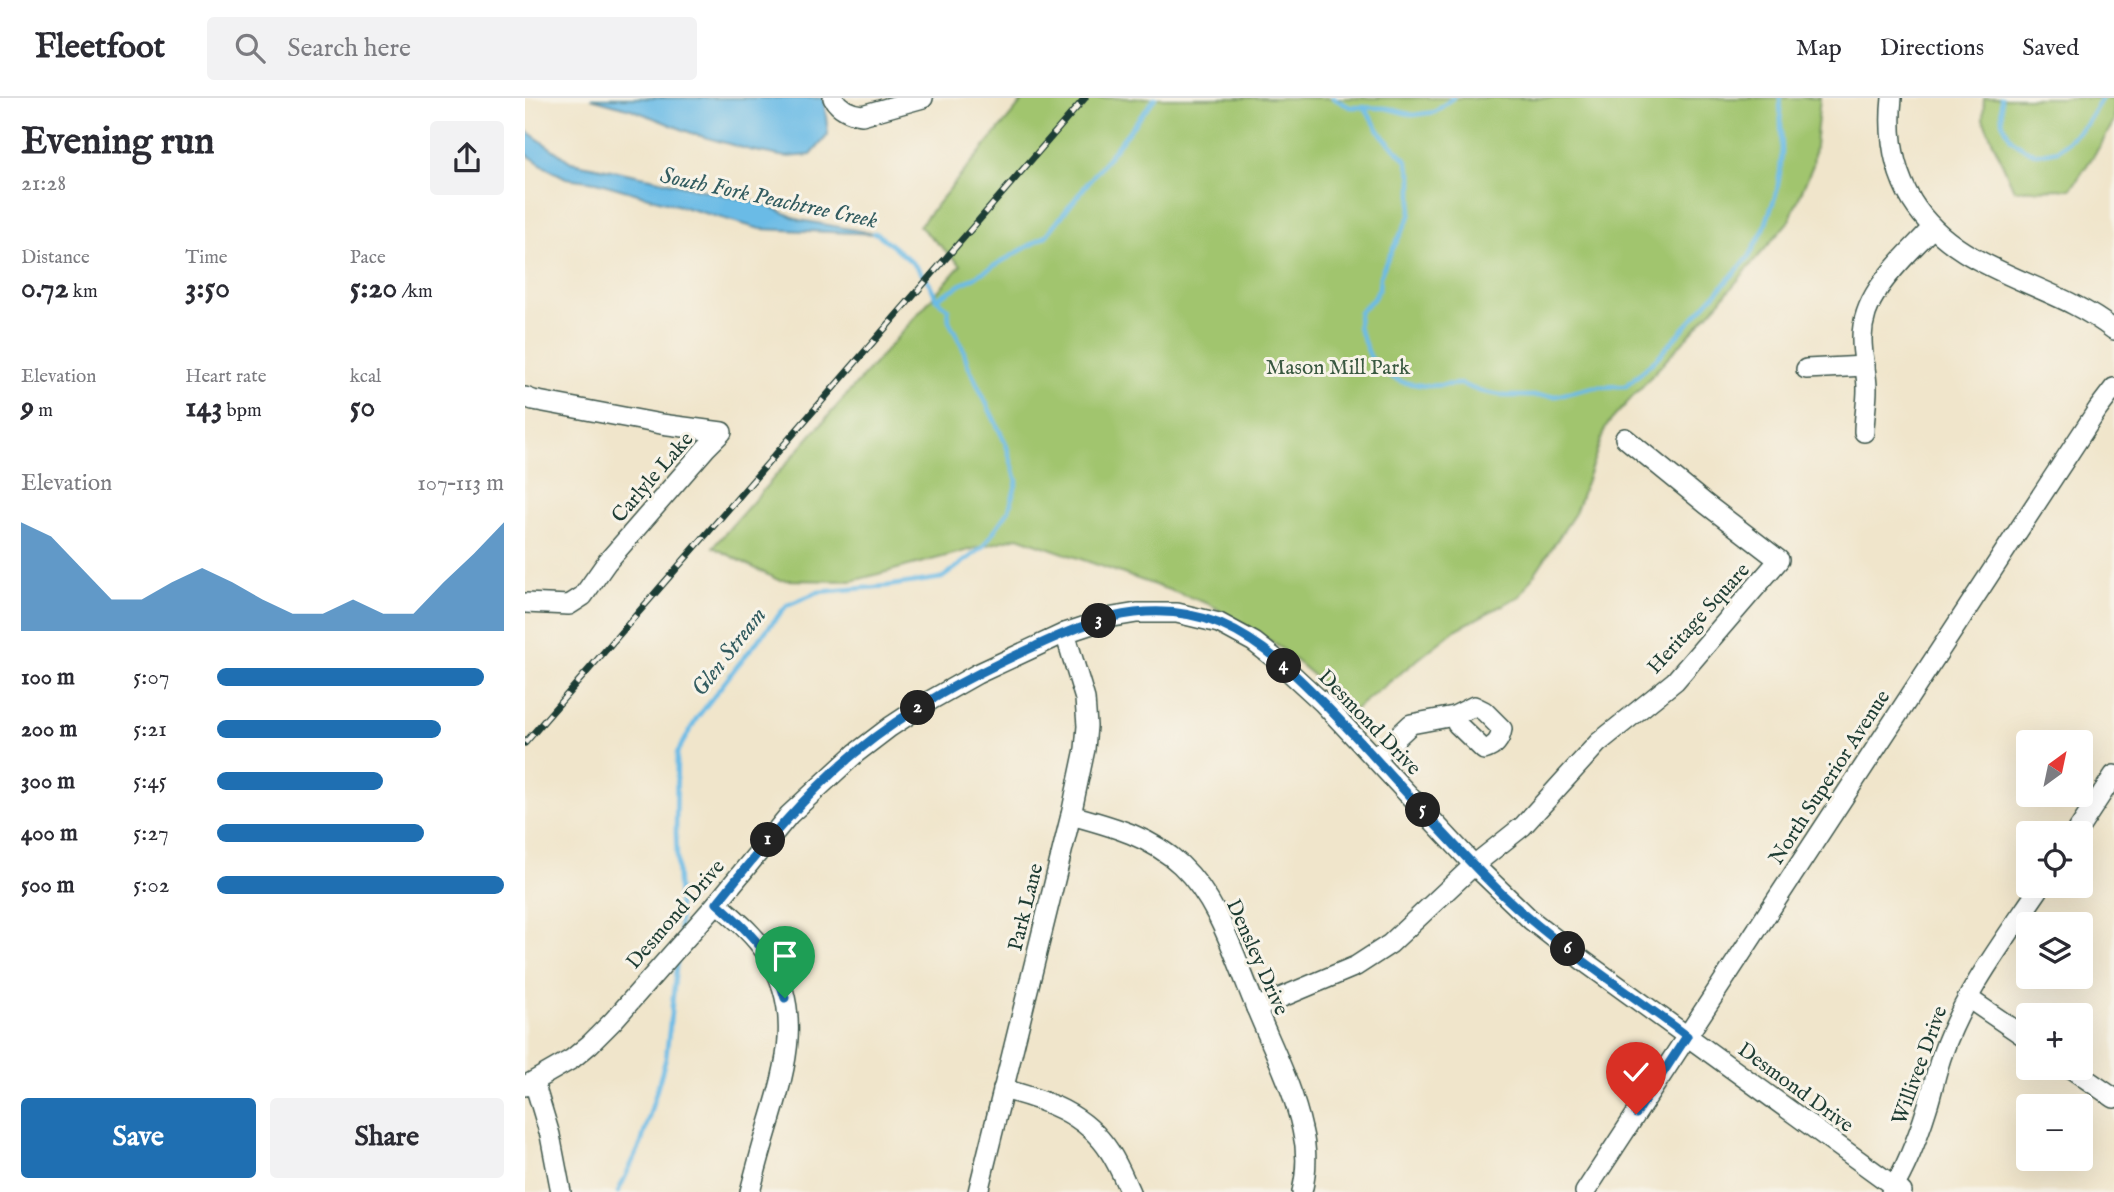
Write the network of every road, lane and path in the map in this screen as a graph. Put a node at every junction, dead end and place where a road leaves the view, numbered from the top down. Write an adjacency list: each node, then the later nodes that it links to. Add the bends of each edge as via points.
1 (833, 98): 2 (street, via 852,114 862,115)
2 (923, 98)
3 (1892, 98): 4 (street, via 1890,132 1895,162 1907,192)
4 (1932, 228): 5 (street, via 1962,252 2090,313); 6 (street, via 1893,269 1868,307 1862,330)
5 (2114, 330)
6 (1865, 366): 7 (street); 10 (street)
7 (1806, 369)
8 (2114, 388): 25 (street, North Superior Avenue)
9 (525, 397): 12 (street, Carlyle Lake, via 722,432 607,562 583,596 569,605)
10 (1864, 432)
11 (1625, 438): 19 (street, Heritage Square, via 1779,560 1675,681 1598,743 1541,809)
12 (525, 603)
13 (1065, 633): 15 (street, Desmond Drive, via 1137,613 1177,613 1219,623 1254,642 1291,672); 17 (street, Park Lane, via 1087,711 1085,749); 21 (street, Desmond Drive, via 954,687 856,753 789,815)
14 (1454, 716): 15 (street, via 1411,724)
15 (1375, 758): 19 (street, Desmond Drive)
16 (2114, 775): 18 (street)
17 (1071, 816): 23 (street, Densley Drive, via 1139,836 1190,875 1216,915); 28 (street, Park Lane)
18 (2084, 821)
19 (1474, 865): 23 (street, via 1373,956); 25 (street, Desmond Drive, via 1531,920)
20 (2033, 898): 22 (street, Willivee Drive)
21 (717, 903): 27 (street, Desmond Drive, via 597,1037 572,1059); 32 (street, via 764,950 776,970 788,1011 785,1066)
22 (1968, 998): 24 (street); 30 (street, Willivee Drive, via 1943,1052)
23 (1256, 1008): 35 (street, Densley Drive, via 1298,1112 1305,1150)
24 (2016, 1031)
25 (1687, 1036): 30 (street, Desmond Drive); 36 (street, North Superior Avenue)
26 (2088, 1080): 29 (street)
27 (530, 1084): 31 (street, via 550,1135)
28 (1003, 1089): 33 (street, Park Lane); 34 (street, via 1052,1104 1086,1126 1112,1154)
29 (2114, 1098)
30 (1896, 1190)
31 (561, 1192)
32 (750, 1192)
33 (978, 1192)
34 (1130, 1192)
35 (1302, 1192)
36 (1585, 1192)

